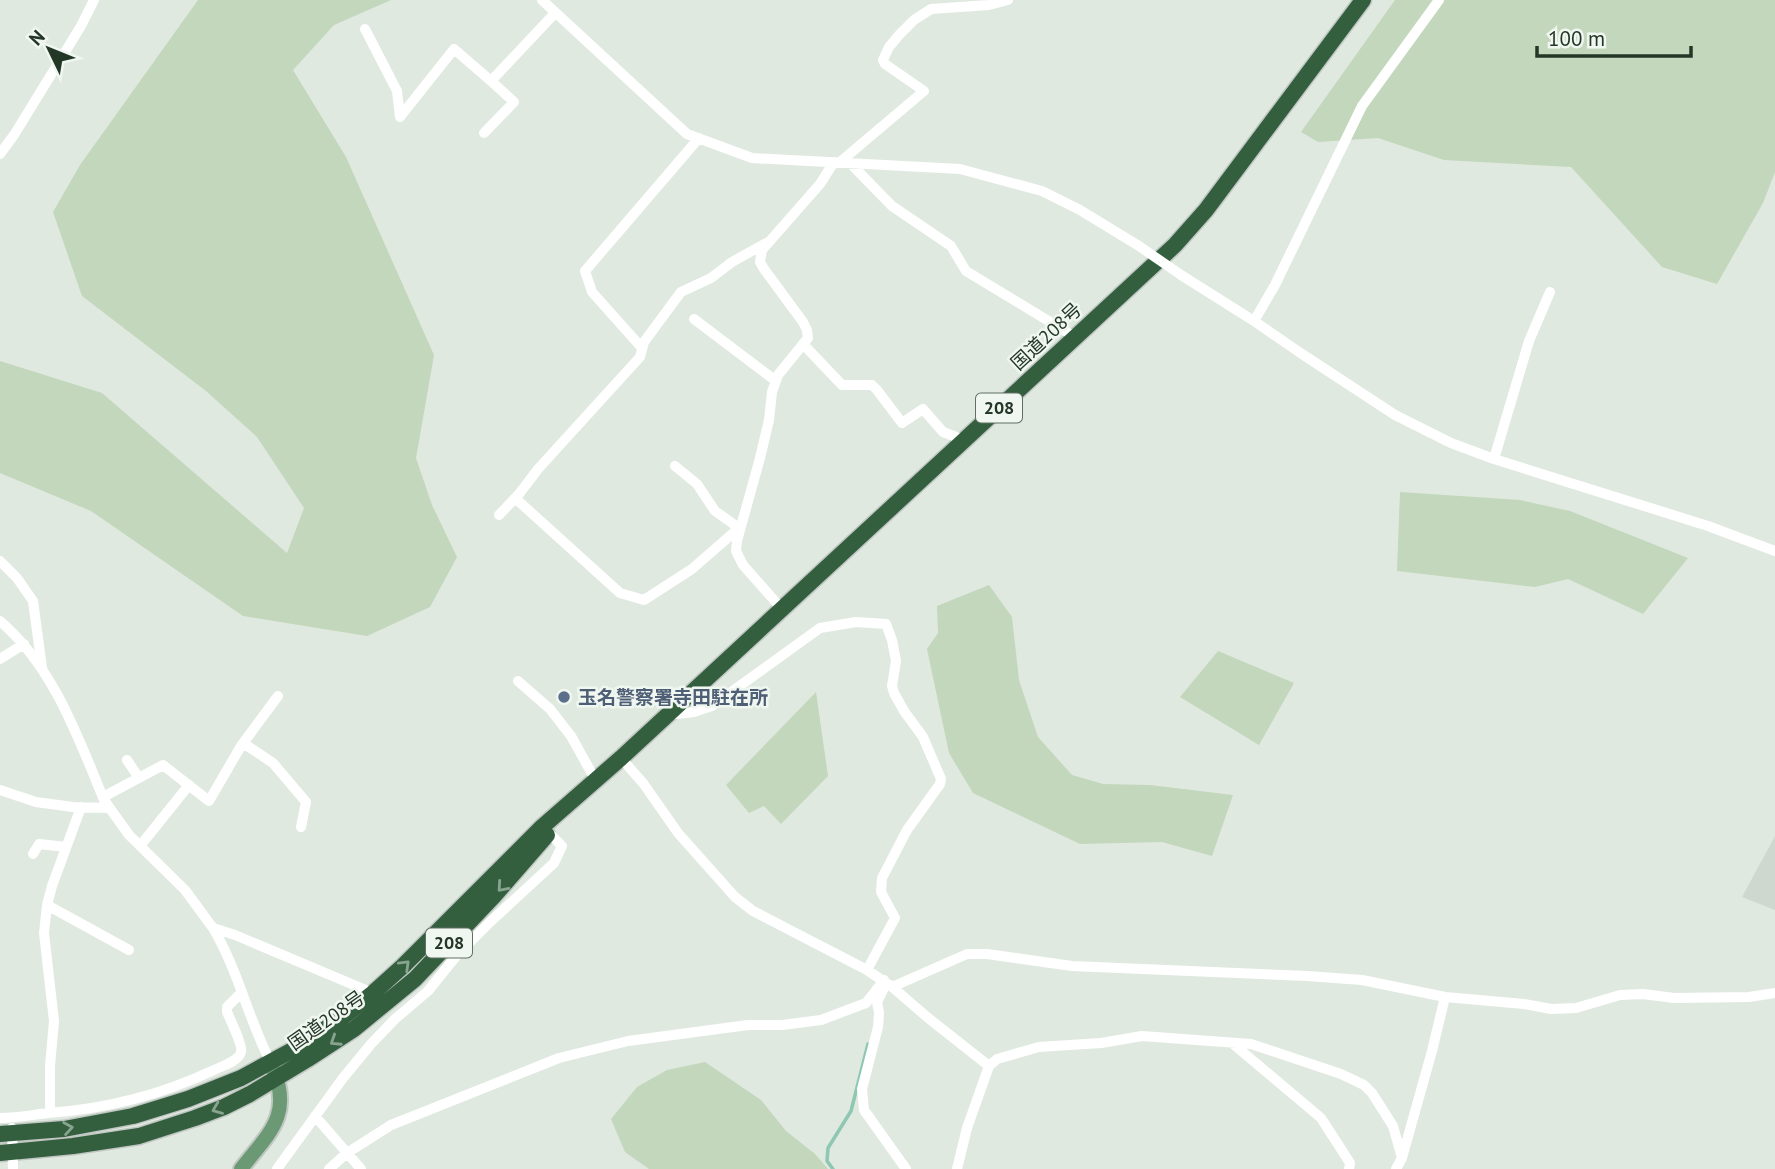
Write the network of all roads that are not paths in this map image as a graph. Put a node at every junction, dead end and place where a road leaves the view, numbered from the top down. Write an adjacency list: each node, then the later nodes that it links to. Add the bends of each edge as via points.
1 (94, 0): 11 (street)
2 (542, 0): 6 (street)
3 (1008, 0): 12 (street, via 931,9 907,27 888,47 883,60 924,92)
4 (1363, 0): 17 (highway, 国道208号 / 208, via 1206,210 1175,245)
5 (1439, 0): 16 (street, via 1362,106)
6 (555, 13): 8 (street); 10 (street, via 687,134)
7 (365, 29): 8 (street, via 397,91 400,117 454,49)
8 (491, 81): 9 (street, via 514,102)
9 (484, 134)
10 (699, 138): 12 (street, via 752,158); 19 (street, via 585,271 592,292)
11 (0, 154)
12 (841, 162): 13 (street); 16 (street, bridge, via 960,169 1042,191 1139,246); 17 (street, via 892,206 951,246 966,271)
13 (769, 242): 18 (street, via 760,262 803,322 808,338); 19 (street, via 681,292)
14 (1550, 292): 22 (street, via 1529,341)
15 (694, 319): 20 (street)
16 (1254, 321): 22 (street, via 1395,415)
17 (1075, 337): 21 (highway, 国道208号 / 208)
18 (803, 344): 20 (street); 21 (street, via 842,385 872,385 902,423 923,410 943,432)
19 (642, 348): 24 (street, via 640,357)
20 (776, 382): 26 (street)
21 (964, 440): 29 (highway, 国道208号 / 208)
22 (1494, 459): 27 (street)
23 (675, 466): 26 (street, via 696,484 715,512)
24 (515, 498): 25 (street); 26 (street, via 620,593 644,600 692,569)
25 (499, 516)
26 (739, 528): 29 (street, via 739,558)
27 (1775, 551)
28 (0, 561): 33 (street, via 33,601)
29 (781, 608): 36 (highway, 国道208号 / 208)
30 (0, 621): 31 (street)
31 (23, 644): 32 (street); 33 (street)
32 (0, 659)
33 (42, 669): 44 (street)
34 (518, 681): 41 (street, via 550,709)
35 (278, 696): 37 (street)
36 (667, 715): 38 (highway, 国道208号 / 208); 55 (street, via 712,706 820,628 856,622 886,624 896,661 894,693 923,737 941,779 882,878 881,892 895,918)
37 (243, 743): 42 (street, via 209,801); 47 (street, via 273,763 306,802)
38 (621, 758): 41 (highway, 国道208号 / 208); 55 (street, via 735,897 753,911)
39 (127, 760): 40 (street)
40 (139, 778): 42 (street, via 163,765); 44 (street)
41 (596, 781): 48 (highway, 国道208号 / 208); 60 (highway, 国道208号 / 208, one-way to 41, via 542,827)
42 (189, 785): 49 (street)
43 (0, 790): 45 (street, via 36,802)
44 (103, 797): 46 (street)
45 (81, 807): 46 (street); 50 (street)
46 (109, 808): 49 (street)
47 (301, 827)
48 (549, 833): 56 (highway, 国道208号 / 208, one-way to 56); 58 (street, via 562,846 554,863 457,955)
49 (140, 846): 53 (street, via 185,890)
50 (66, 847): 51 (street, via 39,844); 52 (street)
51 (33, 854)
52 (47, 905): 54 (street); 67 (street, via 44,933 54,1021)
53 (212, 928): 59 (street); 60 (street)
54 (129, 950)
55 (867, 970): 57 (street)
56 (415, 979): 58 (street); 66 (highway, 国道208号 / 208, one-way to 66, via 354,1029)
57 (887, 983): 62 (street, via 892,987 967,954 987,954 1072,966 1362,980); 65 (street); 71 (street, via 866,1003 821,1020 628,1041 559,1058 391,1125); 79 (street, via 877,1002 878,1027 862,1098 864,1110)
58 (428, 991): 68 (street, via 371,1044)
59 (242, 992): 64 (street); 67 (street, via 227,1007 241,1048 234,1060 163,1090)
60 (373, 993): 64 (highway, 国道208号 / 208, via 300,1046)
61 (1775, 993): 62 (street, via 1712,998 1619,995 1576,1008)
62 (1445, 997): 72 (street)
63 (1232, 1043): 65 (street, via 1142,1035 1039,1047); 72 (street, via 1251,1044 1364,1085 1393,1126); 81 (street, via 1321,1118 1350,1163)
64 (270, 1061): 66 (main road); 69 (highway, 国道208号 / 208, one-way to 64, via 64,1129 133,1116 217,1088)
65 (989, 1066): 80 (street)
66 (277, 1078): 70 (highway, 国道208号 / 208, one-way to 70, via 224,1107 139,1136); 75 (main road, via 281,1098 278,1120)
67 (50, 1113): 69 (street)
68 (315, 1116): 71 (street); 76 (street)
69 (6, 1126): 70 (street)
70 (6, 1152): 74 (street)
71 (348, 1153): 77 (street); 78 (street)
72 (1402, 1158): 82 (street)
73 (0, 1169): 74 (street)
74 (13, 1169)
75 (241, 1169)
76 (277, 1169)
77 (329, 1169)
78 (361, 1169)
79 (906, 1169)
80 (957, 1169)
81 (1349, 1169)
82 (1396, 1169)

